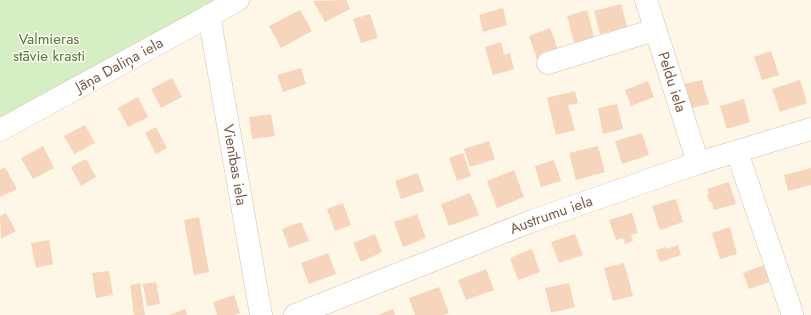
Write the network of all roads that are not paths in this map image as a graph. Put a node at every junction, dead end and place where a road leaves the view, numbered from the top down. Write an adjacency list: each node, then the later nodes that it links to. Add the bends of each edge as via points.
1 (238, 0): 3 (street, Jāņa Daliņa iela)
2 (646, 0): 4 (street, Peldu iela)
3 (210, 15): 7 (street, Jāņa Daliņa iela); 11 (street, Vienības iela)
4 (654, 30): 5 (street); 9 (street, Peldu iela)
5 (548, 63)
6 (811, 129): 8 (street, Austrumu iela)
7 (0, 130)
8 (737, 152): 9 (street, Austrumu iela); 10 (street)
9 (698, 163): 12 (street, Austrumu iela, via 532,221)
10 (792, 312)
11 (260, 315)
12 (295, 315)

